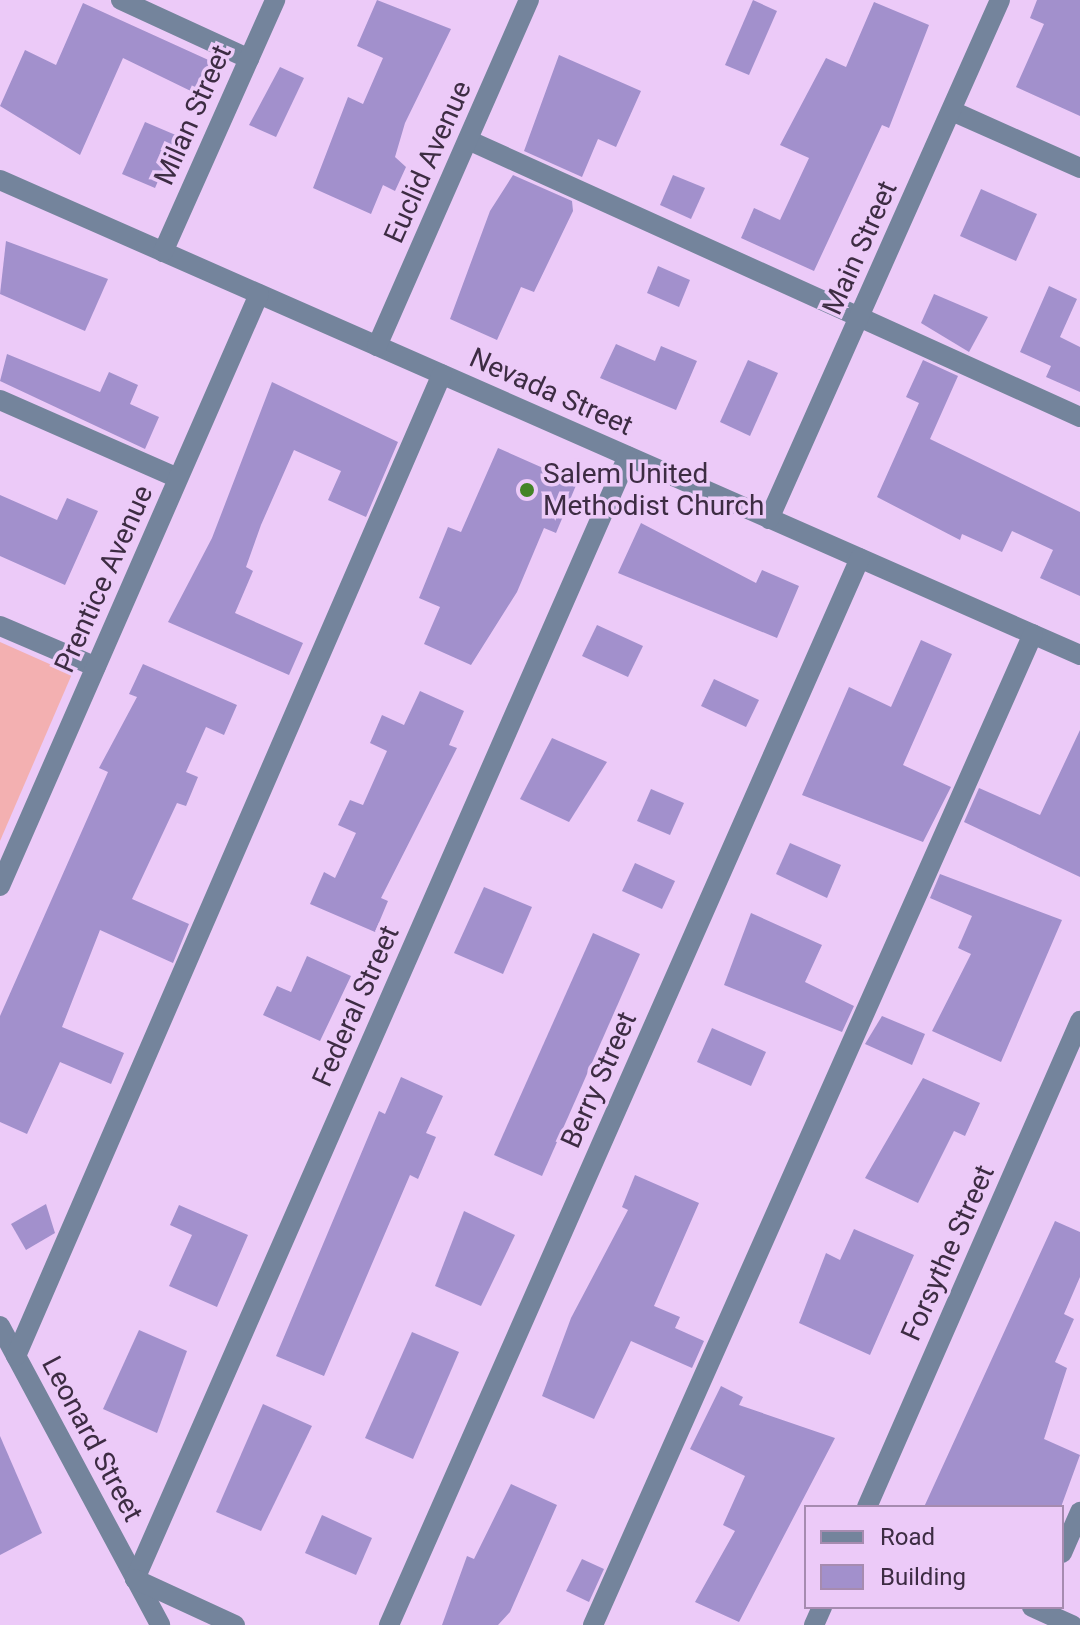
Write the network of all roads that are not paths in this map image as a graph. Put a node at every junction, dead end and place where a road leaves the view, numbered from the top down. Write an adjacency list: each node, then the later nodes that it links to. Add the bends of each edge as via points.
1 (121, 0): 5 (street)
2 (275, 0): 5 (street, Milan Street)
3 (529, 0): 7 (street, Euclid Avenue)
4 (1000, 0): 6 (street, Main Street)
5 (249, 59): 10 (street, Milan Street)
6 (952, 111): 8 (street); 12 (street, Main Street)
7 (468, 140): 12 (street); 13 (street, Euclid Avenue)
8 (1080, 168)
9 (0, 180): 10 (street, Nevada Street)
10 (163, 252): 11 (street, Nevada Street)
11 (259, 294): 13 (street, Nevada Street); 18 (street, Prentice Avenue)
12 (859, 319): 16 (street); 19 (street, Main Street)
13 (377, 346): 14 (street, Nevada Street)
14 (442, 374): 17 (street, Nevada Street); 28 (street)
15 (0, 400): 18 (street)
16 (1080, 417)
17 (628, 456): 19 (street, Nevada Street); 32 (street, Federal Street)
18 (178, 478): 24 (street, Prentice Avenue)
19 (769, 519): 20 (street, Nevada Street)
20 (860, 558): 22 (street, Nevada Street); 36 (street, Berry Street)
21 (0, 626): 24 (street)
22 (1033, 634): 23 (street, Nevada Street); 37 (street)
23 (1080, 655)
24 (96, 667): 25 (street, Prentice Avenue)
25 (0, 886)
26 (1080, 1021): 29 (street, Forsythe Street)
27 (0, 1326): 28 (street, Leonard Street)
28 (16, 1356): 32 (street, Leonard Street)
29 (868, 1505)
30 (1080, 1512): 31 (street)
31 (1064, 1548)
32 (135, 1579): 34 (street, Leonard Street); 35 (street)
33 (1035, 1612): 38 (street)
34 (160, 1625)
35 (235, 1625)
36 (389, 1625)
37 (593, 1625)
38 (1072, 1625)

